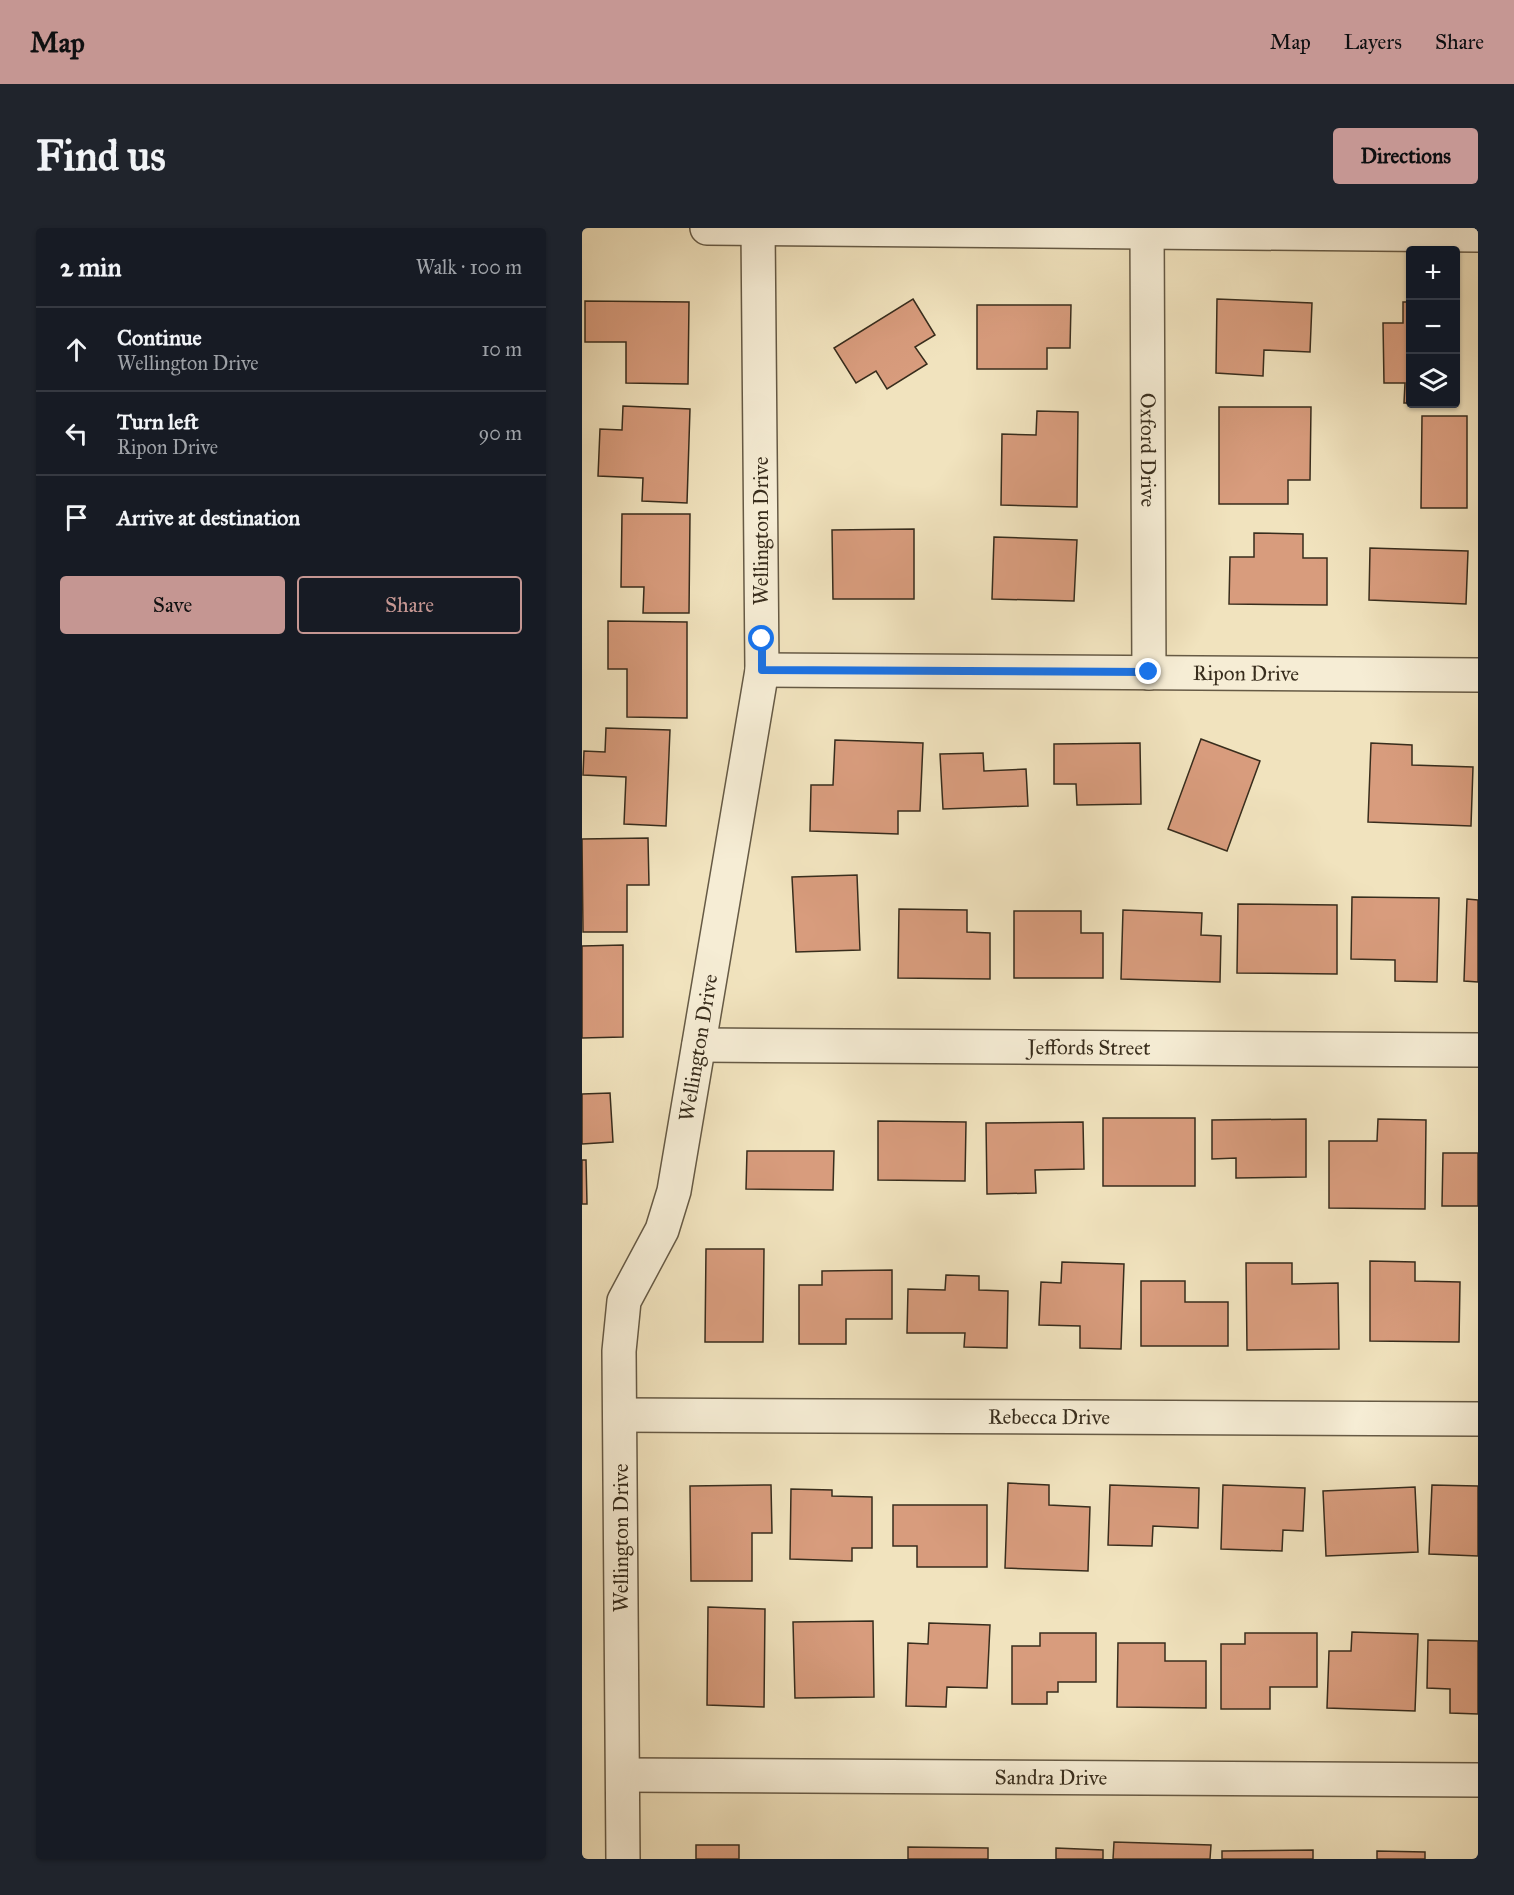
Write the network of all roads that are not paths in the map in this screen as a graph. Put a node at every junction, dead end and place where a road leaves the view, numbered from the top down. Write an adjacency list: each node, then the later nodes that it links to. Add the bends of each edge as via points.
1 (707, 228): 2 (street)
2 (758, 228): 3 (street); 5 (street, Wellington Drive)
3 (1147, 230): 4 (street); 6 (street, Oxford Drive)
4 (1478, 235)
5 (762, 670): 6 (street, Ripon Drive); 8 (street, Wellington Drive)
6 (1149, 672): 7 (street, Ripon Drive)
7 (1478, 675)
8 (699, 1045): 9 (street, Jeffords Street); 10 (street, Wellington Drive, via 674,1191 662,1230 624,1301 619,1351)
9 (1478, 1050)
10 (620, 1415): 11 (street, Rebecca Drive); 12 (street, Wellington Drive)
11 (1478, 1419)
12 (623, 1775): 13 (street, Sandra Drive); 14 (street, Wellington Drive)
13 (1478, 1780)
14 (623, 1859)

